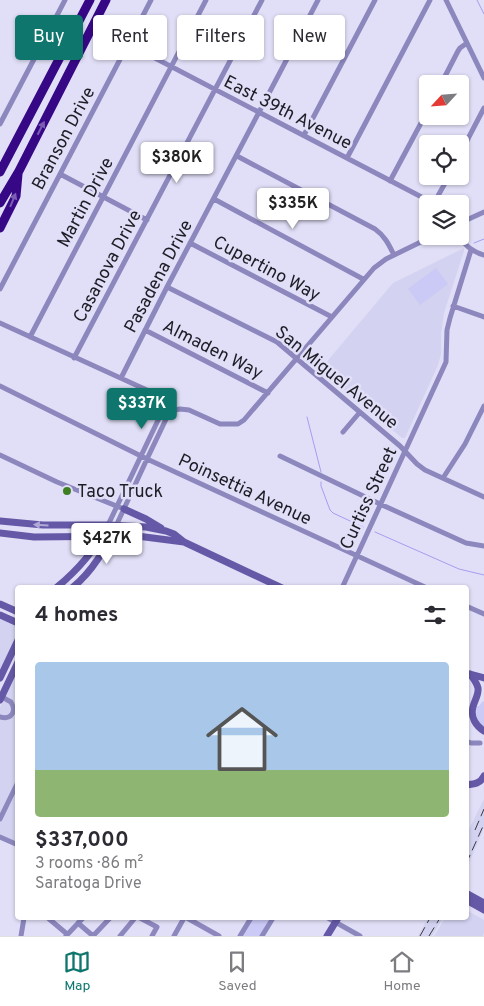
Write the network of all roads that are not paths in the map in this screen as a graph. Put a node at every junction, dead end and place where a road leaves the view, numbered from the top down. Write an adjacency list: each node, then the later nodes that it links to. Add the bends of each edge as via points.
1 (65, 0): 21 (street)
2 (90, 0): 28 (highway)
3 (106, 0): 27 (highway, one-way to 3)
4 (151, 0): 11 (street, Branson Drive)
5 (206, 0): 15 (street, Martin Drive)
6 (262, 0): 18 (street, Casanova Drive)
7 (318, 0): 20 (street, Pasadena Drive)
8 (375, 0): 23 (street)
9 (430, 0): 26 (street)
10 (446, 0): 12 (street)
11 (143, 15)
12 (467, 43): 16 (street, via 460,48); 17 (street)
13 (120, 60): 29 (street, Branson Drive)
14 (158, 60): 15 (street, East 39th Avenue)
15 (171, 67): 18 (street, East 39th Avenue); 32 (street, Martin Drive)
16 (446, 75)
17 (484, 78)
18 (215, 90): 20 (street, East 39th Avenue); 37 (street, Casanova Drive)
19 (484, 108): 24 (street)
20 (259, 112): 23 (street, East 39th Avenue); 25 (street, Pasadena Drive)
21 (0, 124)
22 (420, 125): 30 (street)
23 (304, 135): 26 (street, East 39th Avenue)
24 (469, 137)
25 (237, 156): 33 (street, Pasadena Drive); 43 (street, via 380,232)
26 (347, 158): 30 (street, East 39th Avenue)
27 (19, 171): 34 (highway); 38 (highway, one-way to 27, via 16,196)
28 (0, 172)
29 (60, 174): 32 (street); 47 (street, Branson Drive)
30 (390, 181): 31 (street, East 39th Avenue)
31 (419, 196)
32 (103, 197): 37 (street); 53 (street, Martin Drive)
33 (214, 200): 39 (street, Pasadena Drive); 45 (street)
34 (0, 203)
35 (484, 212): 36 (street)
36 (469, 219)
37 (147, 220): 54 (street, Casanova Drive)
38 (0, 228)
39 (190, 243): 46 (street, Pasadena Drive); 49 (street, Cupertino Way)
40 (419, 243): 43 (street)
41 (466, 245): 42 (street)
42 (471, 250): 44 (street); 48 (street, Curtiss Street)
43 (394, 255): 45 (street)
44 (484, 255)
45 (364, 279): 49 (street)
46 (167, 287): 52 (street, Pasadena Drive); 55 (street, San Miguel Avenue, via 277,342)
47 (0, 289)
48 (453, 306): 50 (street); 65 (street, Curtiss Street, via 447,330 446,362)
49 (332, 317): 55 (street)
50 (484, 317)
51 (0, 323): 53 (street)
52 (145, 330): 56 (street, Pasadena Drive); 58 (street, Almaden Way)
53 (30, 337): 54 (street)
54 (74, 358): 56 (street)
55 (297, 360): 58 (street); 61 (street, San Miguel Avenue)
56 (121, 378): 60 (street, via 149,391)
57 (0, 386): 67 (street, Poinsettia Avenue)
58 (268, 393): 62 (street, via 238,424 220,424 189,410)
59 (484, 406): 70 (street)
60 (163, 408): 62 (street, via 167,407); 63 (street)
61 (360, 412): 64 (street); 65 (street, San Miguel Avenue)
62 (169, 413): 63 (street); 69 (street)
63 (161, 414): 67 (street)
64 (343, 432)
65 (405, 451): 70 (street, San Miguel Avenue, via 425,470); 72 (street, Curtiss Street)
66 (0, 455): 73 (street)
67 (141, 456): 69 (street, Poinsettia Avenue); 73 (street)
68 (280, 456): 72 (street)
69 (147, 459): 73 (street); 85 (street, Poinsettia Avenue)
70 (443, 478): 71 (street, San Miguel Avenue)
71 (484, 497)
72 (380, 504): 83 (street, via 466,542); 85 (street, Curtiss Street)
73 (120, 507): 75 (street); 76 (street); 77 (main road)
74 (0, 521): 75 (main road, one-way to 74)
75 (108, 525): 76 (main road); 81 (main road)
76 (116, 526): 77 (main road); 79 (main road)
77 (166, 531): 82 (main road)
78 (0, 533): 80 (main road, via 34,538)
79 (111, 536): 81 (main road); 82 (main road); 87 (main road, via 93,566)
80 (79, 537): 81 (main road); 84 (main road, via 85,540)
81 (101, 537): 84 (main road)
82 (184, 542): 88 (main road)
83 (484, 546)
84 (90, 554): 86 (main road)
85 (357, 555): 89 (street, Curtiss Street); 90 (street, Poinsettia Avenue)
86 (60, 585)
87 (75, 585)
88 (276, 585)
89 (343, 585)
90 (420, 585)
91 (0, 604): 93 (main road)
92 (469, 607): 94 (street)
93 (15, 611)
94 (484, 614)
95 (0, 615): 96 (main road)
96 (15, 622)
97 (15, 646): 104 (main road)
98 (15, 668): 108 (main road)
99 (469, 673): 103 (main road)
100 (469, 673): 105 (main road)
101 (469, 674): 106 (main road)
102 (469, 674): 109 (main road, via 478,688)
103 (484, 674)
104 (0, 678)
105 (484, 678)
106 (484, 684)
107 (484, 697): 109 (main road)
108 (0, 698): 110 (street, via 9,700)
109 (474, 703): 112 (main road, via 474,720)
110 (15, 714): 111 (street)
111 (0, 718)
112 (484, 731)
113 (469, 742): 114 (street)
114 (480, 743)
115 (484, 776): 116 (main road, via 477,783)
116 (469, 784)
117 (15, 789): 118 (street)
118 (0, 819)
119 (0, 837): 120 (street)
120 (15, 844)
121 (469, 895): 123 (main road)
122 (469, 902): 124 (main road)
123 (484, 903)
124 (484, 910)
125 (24, 920): 138 (street)
126 (50, 920): 137 (street)
127 (81, 920): 136 (street)
128 (108, 920): 139 (street)
129 (133, 920): 140 (street)
130 (144, 920): 141 (street, via 158,927)
131 (185, 920): 142 (street)
132 (190, 920): 143 (street)
133 (249, 920): 144 (street)
134 (271, 920): 145 (street)
135 (337, 920): 146 (main road); 147 (street)
136 (78, 923): 137 (street); 139 (street)
137 (67, 935)
138 (22, 936)
139 (93, 936)
140 (120, 936)
141 (152, 936)
142 (174, 936)
143 (219, 936)
144 (240, 936)
145 (262, 936)
146 (327, 936)
147 (360, 936)

